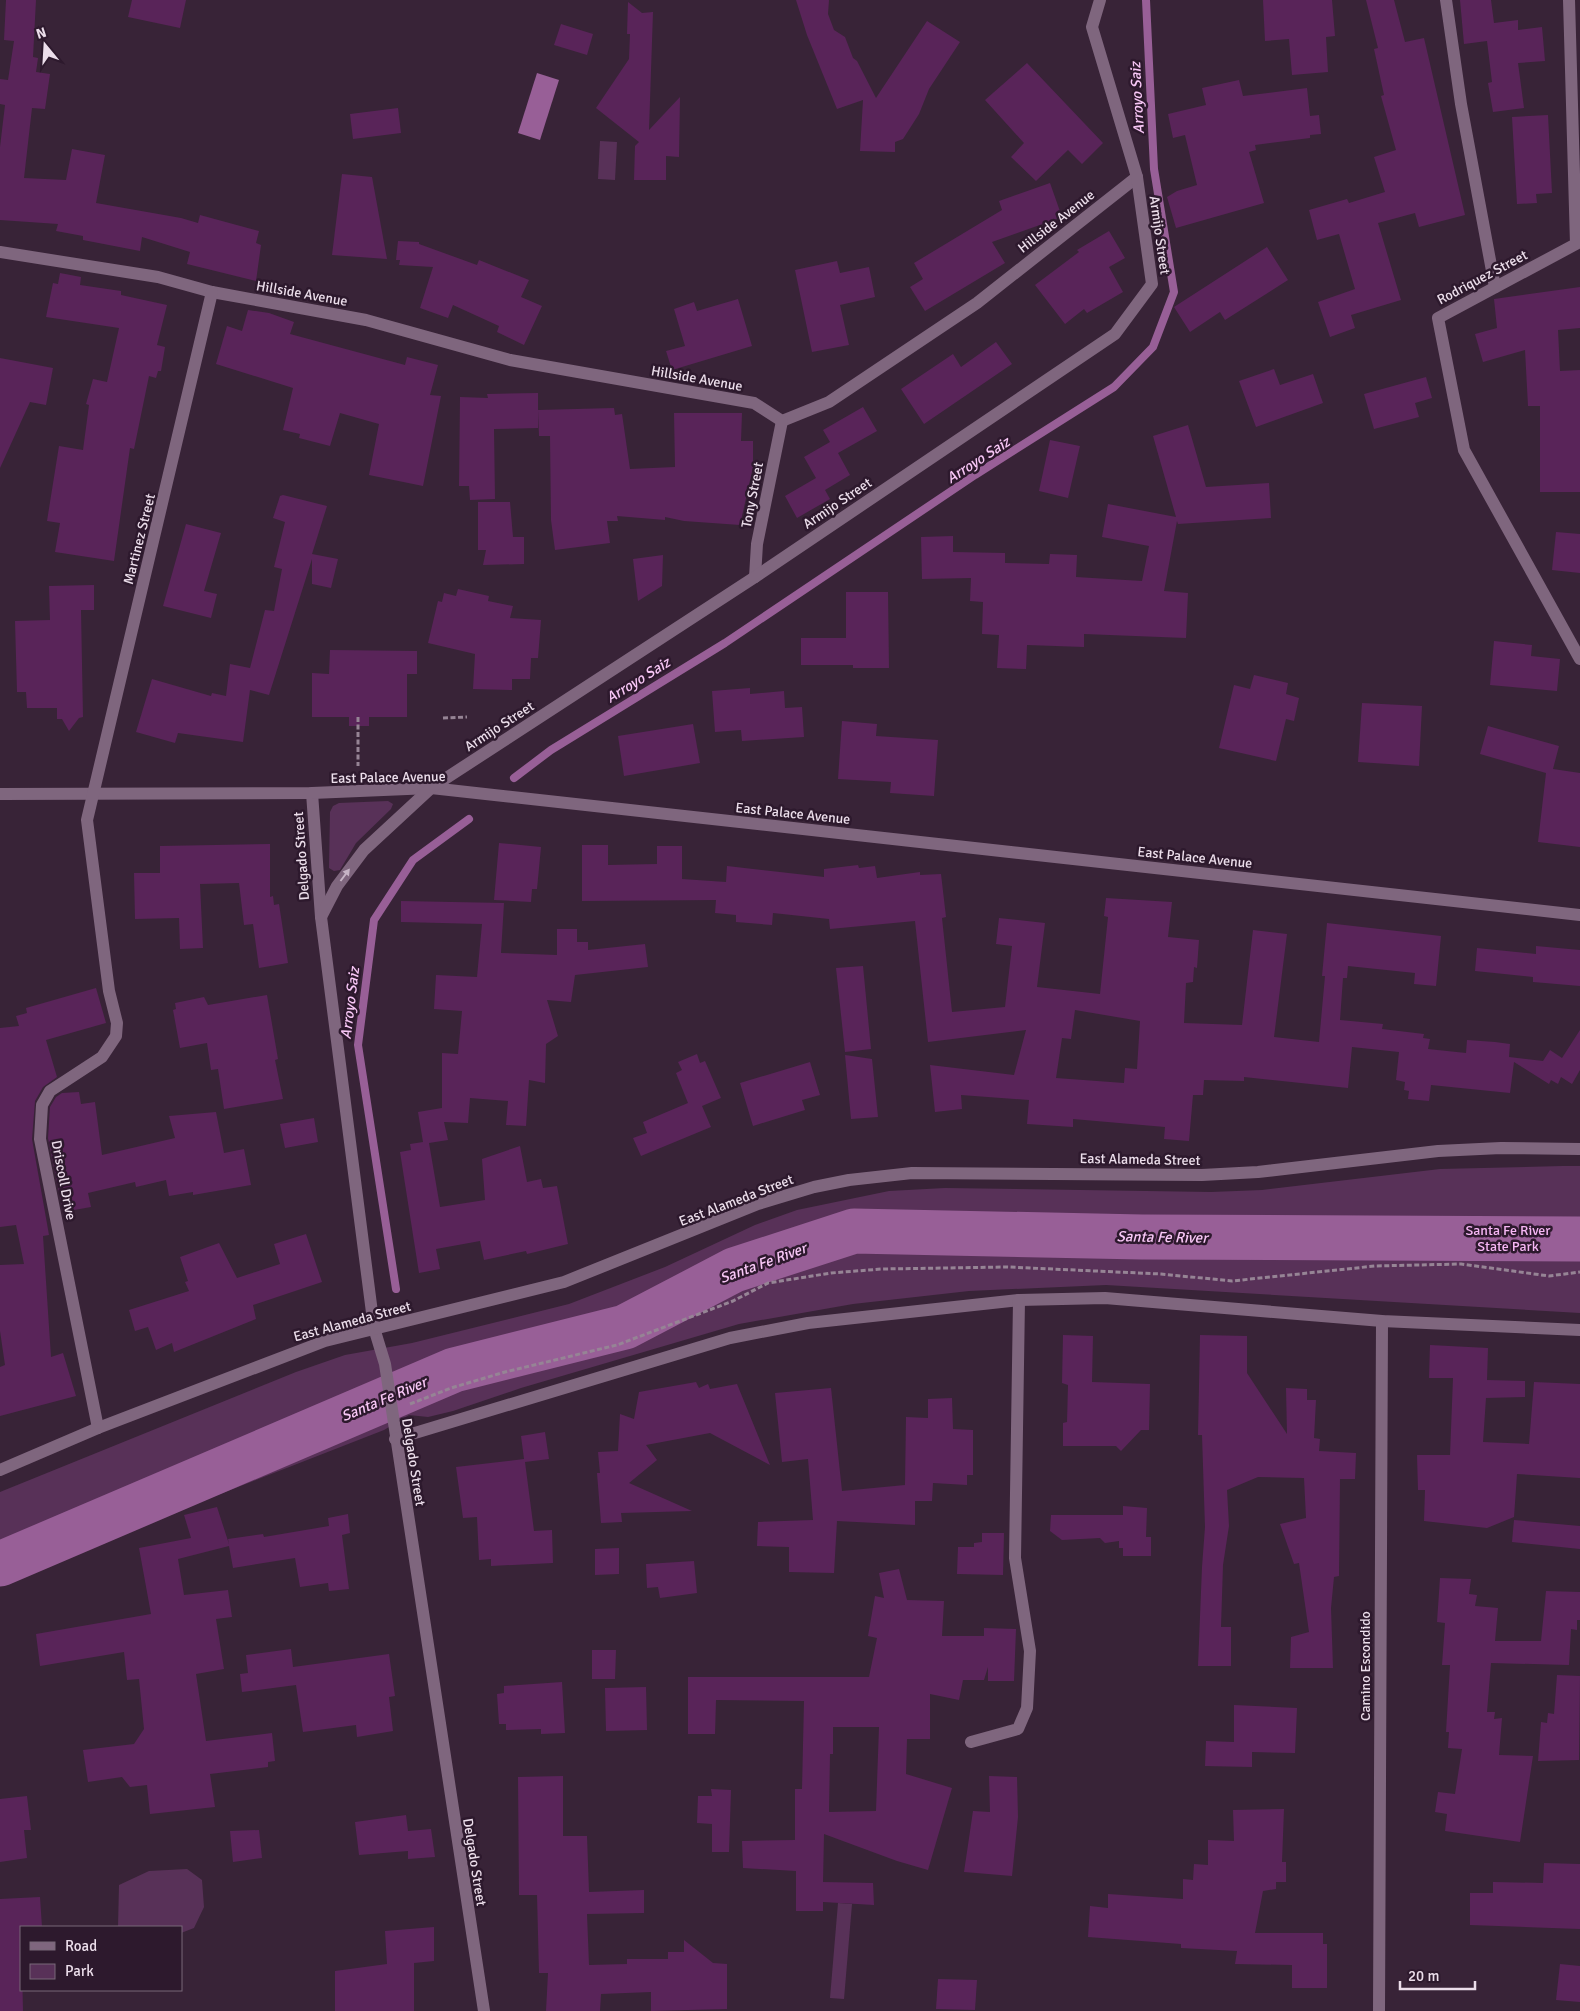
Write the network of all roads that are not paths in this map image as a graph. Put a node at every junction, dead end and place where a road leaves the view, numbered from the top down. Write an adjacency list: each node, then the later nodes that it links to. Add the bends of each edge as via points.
1 (1100, 0): 4 (street, via 1092,27)
2 (1446, 0): 6 (street, via 1460,104)
3 (1569, 0): 6 (street, Rodriquez Street, via 1576,244)
4 (1137, 177): 8 (street, Hillside Avenue, via 976,303 829,402); 9 (street, Armijo Street, via 1152,284 1115,334)
5 (0, 252): 7 (street, Hillside Avenue, via 158,277)
6 (1495, 287): 10 (street, Rodriquez Street, via 1438,318 1464,450)
7 (212, 292): 8 (street, Hillside Avenue, via 366,320 510,360 754,403); 12 (street, Martinez Street)
8 (782, 421): 9 (street, Tony Street, via 757,544)
9 (755, 576): 11 (street, Armijo Street)
10 (1580, 659)
11 (431, 788): 14 (street, East Palace Avenue); 15 (street, East Palace Avenue); 16 (street, Delgado Street, one-way to 11, via 337,886 364,850)
12 (92, 792): 13 (street, East Palace Avenue); 14 (street, East Palace Avenue); 22 (street, Driscoll Drive, via 87,820 88,842 109,991 117,1023 116,1036 102,1057 50,1092 42,1105 40,1139)
13 (0, 794)
14 (312, 794): 16 (street, Delgado Street)
15 (1580, 915)
16 (321, 917): 20 (street, Delgado Street)
17 (1580, 1149): 20 (street, East Alameda Street, via 1438,1151 1202,1176 950,1172 849,1180 758,1204 564,1282)
18 (1019, 1300): 19 (street, via 1105,1298); 23 (street, via 808,1323 730,1338); 25 (street, via 1015,1558 1030,1651 1027,1708 1018,1729)
19 (1382, 1321): 21 (street); 27 (street, Camino Escondido)
20 (374, 1328): 22 (street, East Alameda Street, via 324,1341); 23 (street, Delgado Street, via 384,1355)
21 (1580, 1330)
22 (98, 1428): 24 (street, East Alameda Street)
23 (395, 1439): 26 (street, Delgado Street)
24 (0, 1470)
25 (971, 1742)
26 (484, 2011)
27 (1379, 2011)

